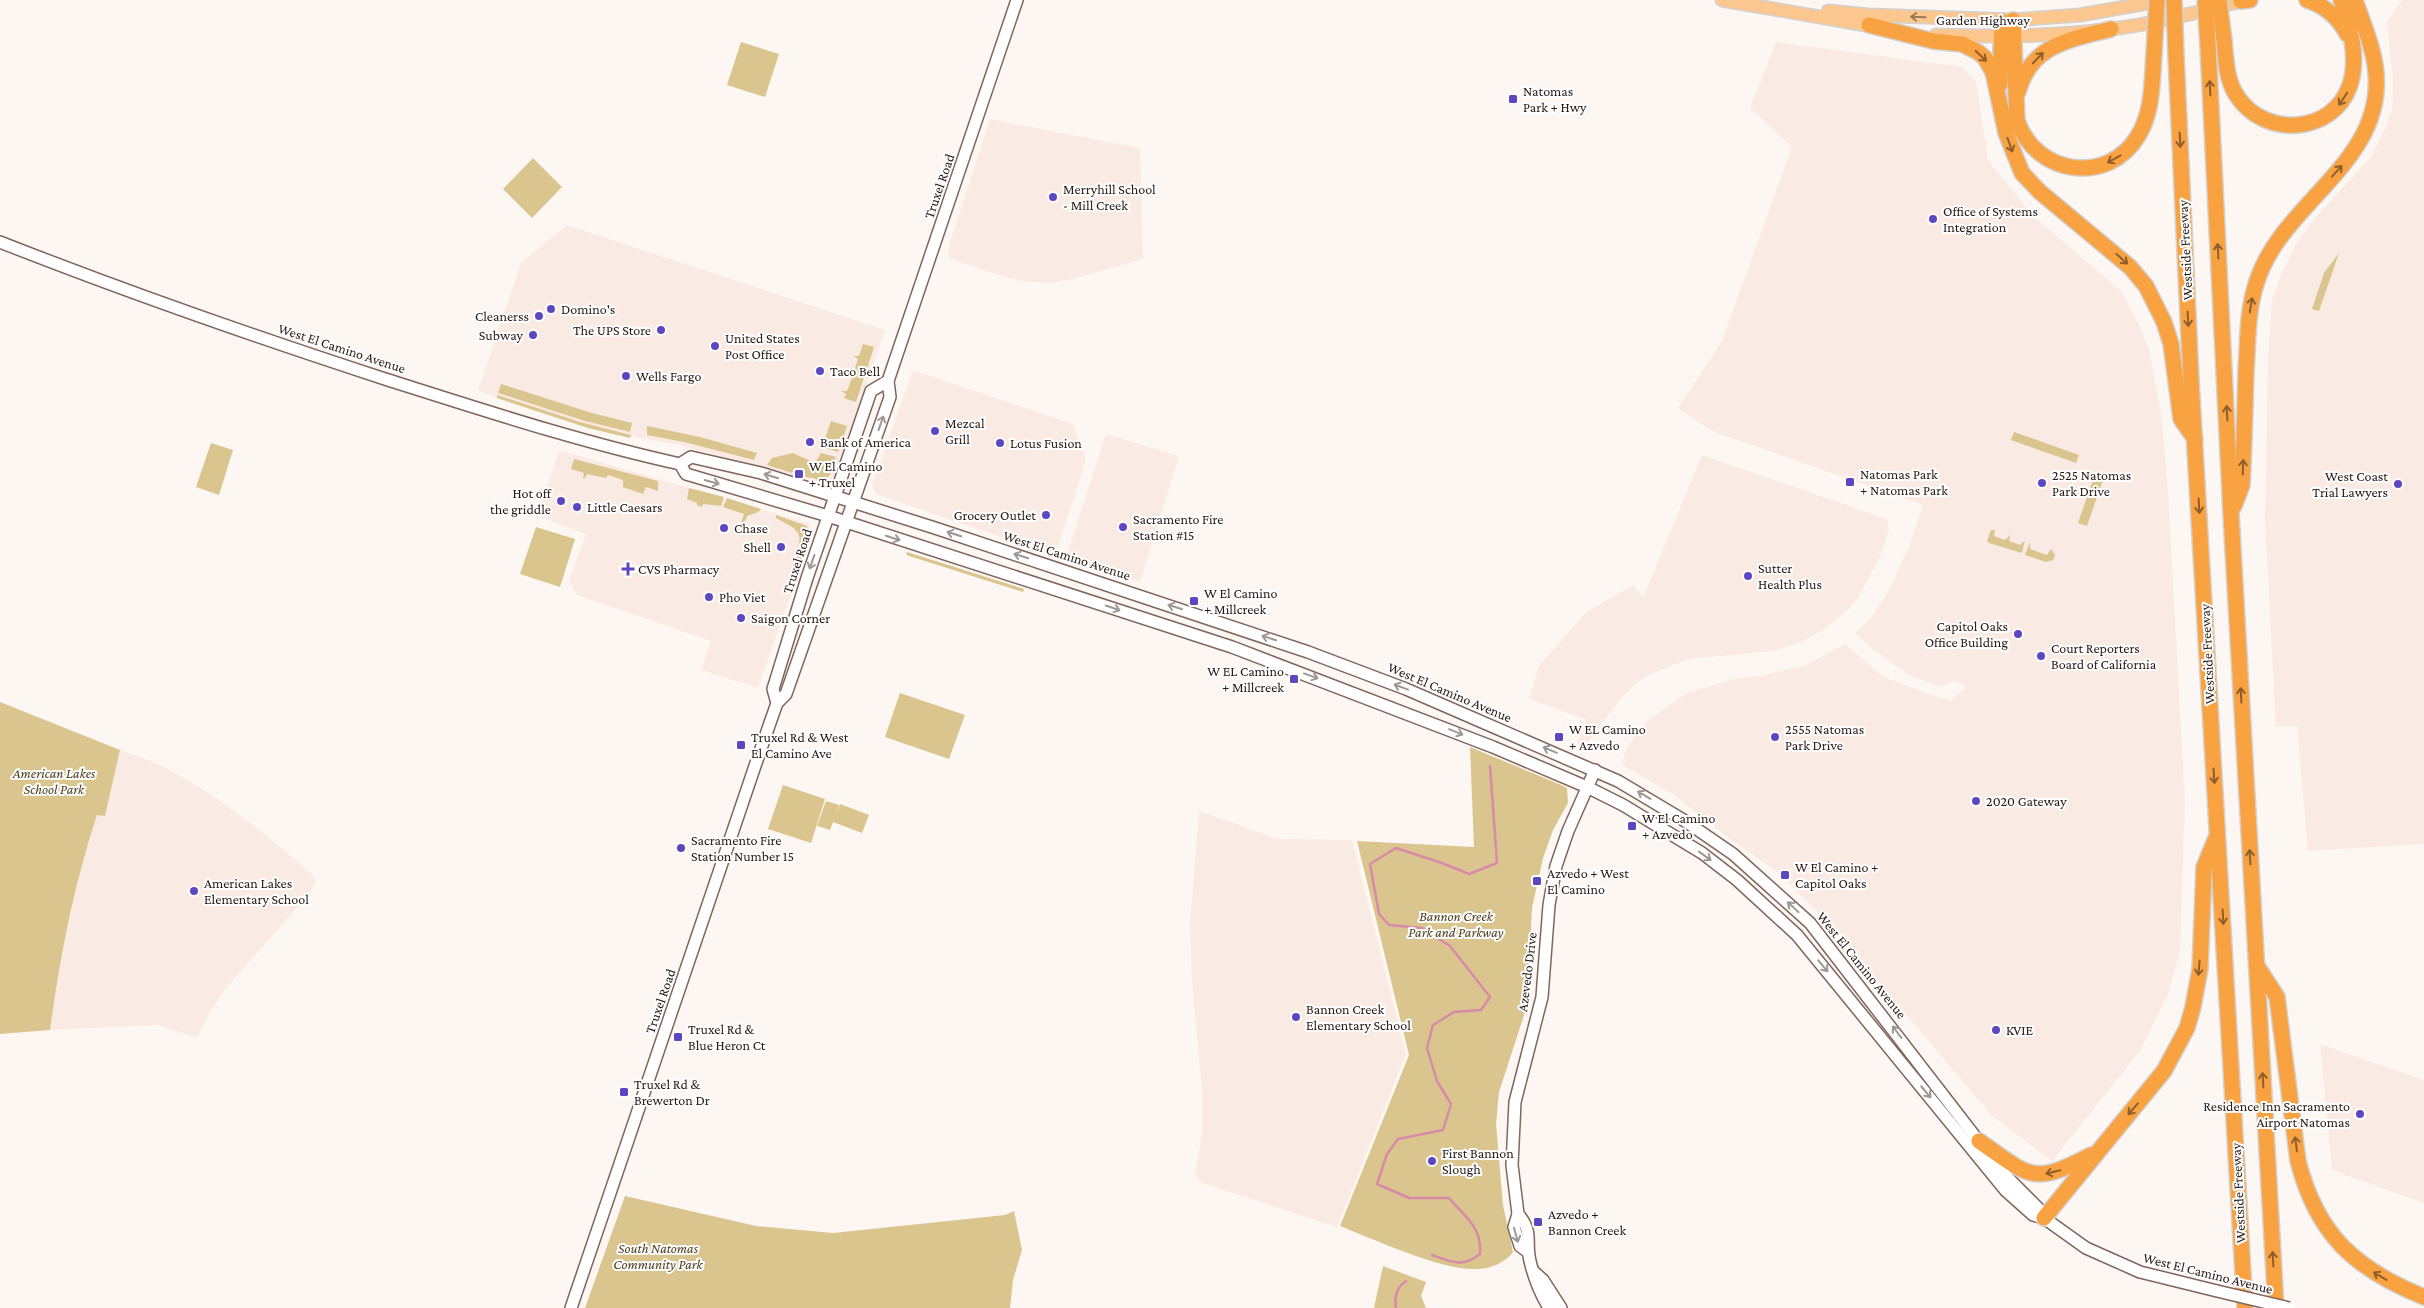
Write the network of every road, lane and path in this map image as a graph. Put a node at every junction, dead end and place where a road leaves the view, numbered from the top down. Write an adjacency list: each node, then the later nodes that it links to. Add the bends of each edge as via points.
1 (1017, 0): 21 (main road, Truxel Road)
2 (1722, 0): 14 (main road, Garden Highway)
3 (1728, 0): 13 (main road, Garden Highway, one-way to 3, via 1868,15)
4 (2157, 0): 19 (highway, one-way to 19, bridge, via 2150,106 2144,127 2130,147 2103,164 2067,167 2041,156 2032,148 2021,132)
5 (2167, 0): 13 (main road, Garden Highway, via 2080,14)
6 (2174, 0): 22 (highway, Westside Freeway, one-way to 22, bridge)
7 (2205, 0): 26 (highway, one-way to 7, bridge)
8 (2218, 0): 17 (highway, one-way to 8, bridge, via 2350,85 2337,108 2318,121 2296,126 2268,121 2252,113 2236,95 2228,75)
9 (2245, 0): 15 (main road, Garden Highway)
10 (2307, 0): 17 (highway, via 2324,7 2341,24)
11 (2341, 0): 17 (highway, via 2351,28)
12 (2356, 2): 26 (highway, one-way to 12, via 2242,485 2248,322 2256,281 2280,236 2351,156 2363,137 2376,99 2372,52)
13 (2007, 20): 16 (highway)
14 (1869, 25): 16 (main road, Garden Highway, via 1936,35); 18 (highway, one-way to 18, via 1970,47 1990,66)
15 (2111, 29): 16 (main road, Garden Highway); 19 (highway, one-way to 15, via 2027,71 2044,52 2059,43)
16 (2008, 36): 18 (highway); 19 (highway)
17 (2353, 52)
18 (1999, 98): 22 (highway, one-way to 22, via 2006,133 2022,173 2140,276 2156,303 2171,344 2181,419)
19 (2016, 101)
20 (0, 242): 23 (main road, West El Camino Avenue, via 114,286 362,371 571,437)
21 (888, 382): 24 (main road, Truxel Road, via 871,391); 25 (main road, Truxel Road, one-way to 21, via 890,397)
22 (2195, 439): 34 (highway, Westside Freeway, one-way to 34)
23 (680, 464): 24 (main road, West El Camino Avenue, one-way to 23, via 761,473 691,457); 27 (main road, West El Camino Avenue, one-way to 27, via 686,474)
24 (835, 496): 25 (main road, West El Camino Avenue); 27 (main road, Truxel Road)
25 (854, 502): 28 (main road, Truxel Road); 32 (main road, West El Camino Avenue, one-way to 25, via 1403,688 1308,652)
26 (2231, 514): 35 (highway, one-way to 26)
27 (828, 516): 28 (main road, West El Camino Avenue); 29 (main road, Truxel Road, one-way to 29)
28 (847, 522): 30 (main road, Truxel Road); 33 (main road, West El Camino Avenue, one-way to 33, via 1232,647 1418,716)
29 (788, 636): 30 (main road, via 795,645 784,683); 31 (main road, Truxel Road, via 773,689)
30 (786, 694): 31 (main road, Truxel Road)
31 (777, 703): 41 (main road, Truxel Road)
32 (1595, 770): 33 (main road, Azevedo Drive); 36 (main road, West El Camino Avenue, one-way to 32, via 1810,923 1733,854 1644,795)
33 (1587, 787): 38 (main road, West El Camino Avenue, one-way to 38, via 1644,816 1702,853 1768,908 1820,962 2006,1191 2033,1216); 39 (main road, Azevedo Drive, via 1556,866 1549,905 1542,997 1515,1102 1512,1165 1518,1214 1514,1227 1520,1246 1528,1252)
34 (2218, 834): 37 (highway, one-way to 37, via 2204,867 2200,969 2186,1028 2164,1071); 44 (highway, Westside Freeway, one-way to 44)
35 (2256, 965): 40 (highway, one-way to 35, via 2363,1266 2334,1237 2317,1213 2298,1161 2277,997); 45 (highway, one-way to 35)
36 (1979, 1141): 37 (highway, one-way to 36, via 2061,1171 2032,1174 2022,1171); 38 (main road, West El Camino Avenue)
37 (2097, 1152): 38 (highway)
38 (2044, 1218): 46 (main road, West El Camino Avenue, bridge, via 2104,1258 2160,1278)
39 (1533, 1272): 42 (main road, Azevedo Drive); 43 (main road, Azevedo Drive, via 1543,1280)
40 (2424, 1297)
41 (571, 1308)
42 (1549, 1308)
43 (1561, 1308)
44 (2244, 1308)
45 (2276, 1308)
46 (2289, 1308)

